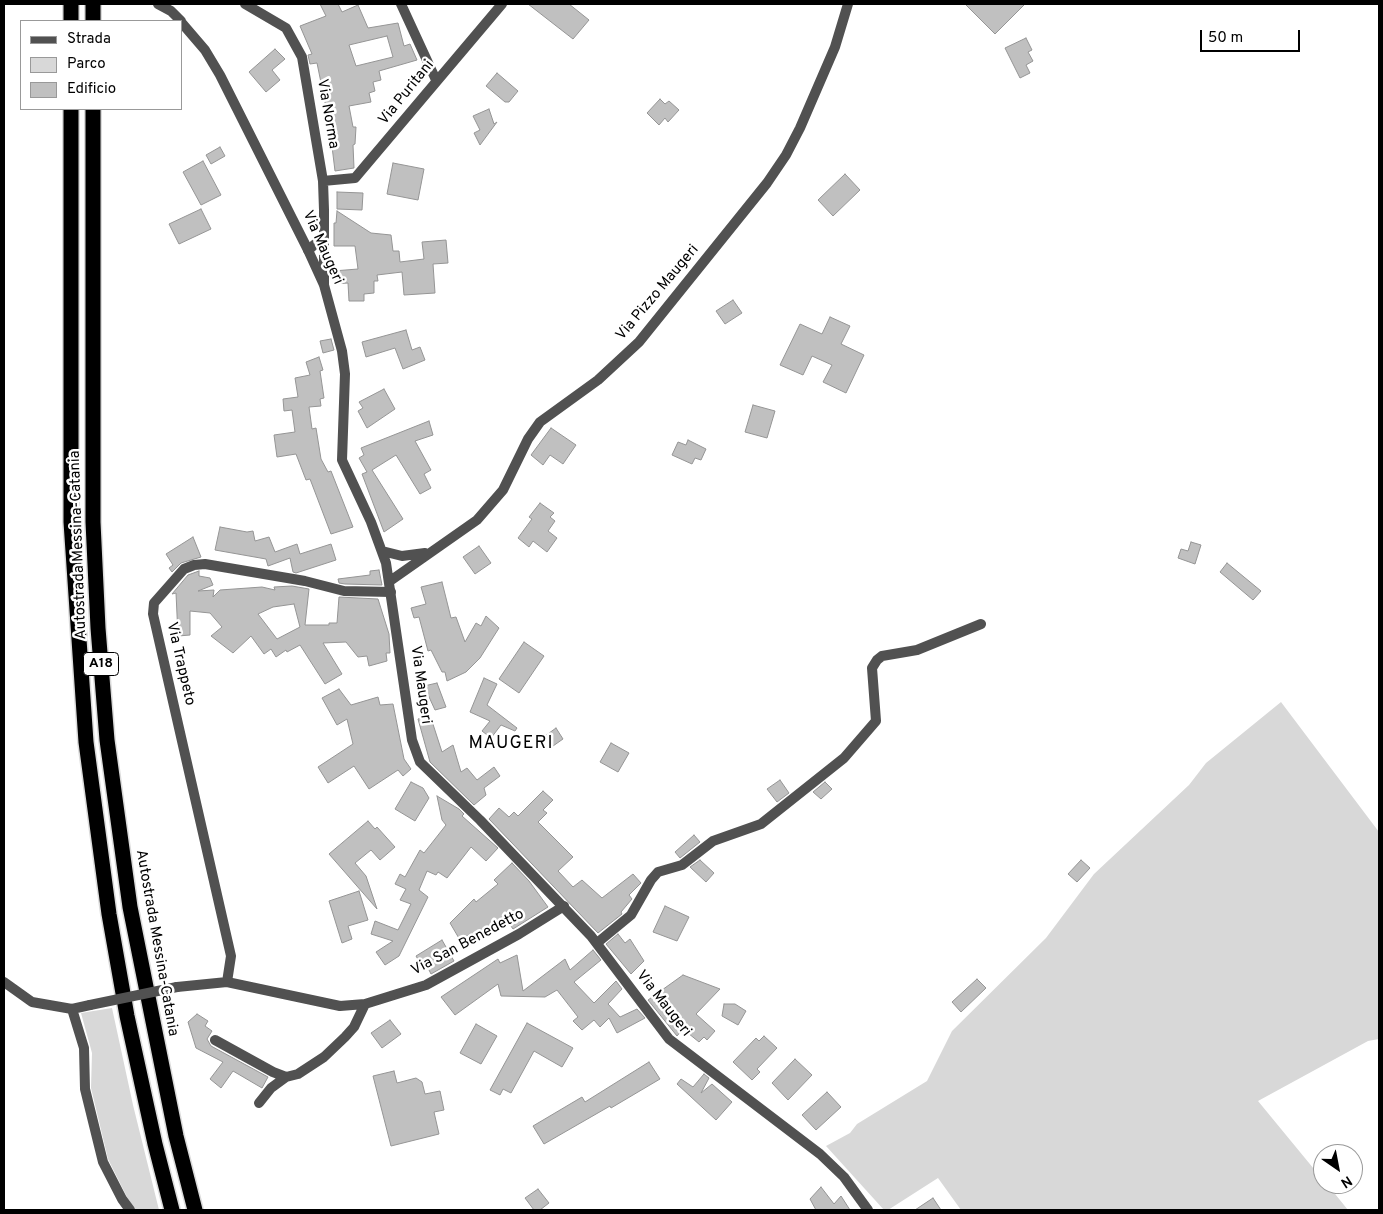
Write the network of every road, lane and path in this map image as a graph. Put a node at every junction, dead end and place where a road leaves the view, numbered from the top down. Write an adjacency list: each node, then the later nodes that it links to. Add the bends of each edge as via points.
1 (71, 4): 8 (highway)
2 (93, 4): 9 (highway)
3 (158, 4): 10 (street, Via Maugeri)
4 (245, 4): 15 (street, Via Norma, via 286,28 302,57)
5 (401, 4): 12 (street)
6 (502, 4): 12 (street, Via Puritani)
7 (848, 4): 20 (street, Via Pizzo Maugeri, via 835,47 800,128 767,183 639,342 598,380 540,422 492,505 477,520)
8 (71, 20)
9 (93, 20)
10 (179, 20)
11 (182, 23): 17 (street, Via Maugeri, via 205,50 220,75)
12 (436, 80): 15 (street, Via Puritani, via 355,178)
13 (71, 110): 34 (highway, Autostrada Messina-Catania / A18, via 71,522 85,732 102,867 127,1016)
14 (92, 110): 35 (highway, Autostrada Messina-Catania / A18, via 93,522 107,740 130,908 176,1136)
15 (323, 181): 16 (street, Via Norma)
16 (324, 237): 17 (street); 18 (street, Via Norma)
17 (308, 250): 18 (street, Via Maugeri)
18 (324, 285): 19 (street, Via Maugeri, via 345,374 342,460)
19 (382, 551): 20 (street, via 402,556); 21 (street, Via Maugeri)
20 (428, 552): 21 (street, Via Pizzo Maugeri)
21 (390, 581): 22 (street, Via Maugeri)
22 (391, 592): 24 (street, Via Maugeri, via 412,740 420,762); 27 (street, Via Trappeto, via 344,591 205,564 184,570 154,603 153,614 231,956)
23 (981, 624): 25 (street, via 917,650 882,656 877,660 872,668 876,721 844,758 761,824 713,841 682,865 658,872 631,915)
24 (564, 906): 25 (street, Via Maugeri); 28 (street, Via San Benedetto, via 426,985)
25 (597, 943): 36 (street, Via Maugeri, via 669,1039 820,1154 844,1177)
26 (4, 982): 29 (street, via 32,1002)
27 (227, 982): 28 (street, Via San Benedetto, via 340,1006); 29 (street, Via San Benedetto, bridge, via 177,987)
28 (366, 1004): 31 (street, via 354,1027 324,1056 298,1074)
29 (72, 1009): 33 (street, via 84,1048 85,1089 103,1162)
30 (215, 1040): 31 (street)
31 (286, 1077): 32 (street)
32 (259, 1103)
33 (130, 1210)
34 (172, 1210)
35 (195, 1210)
36 (868, 1210)

